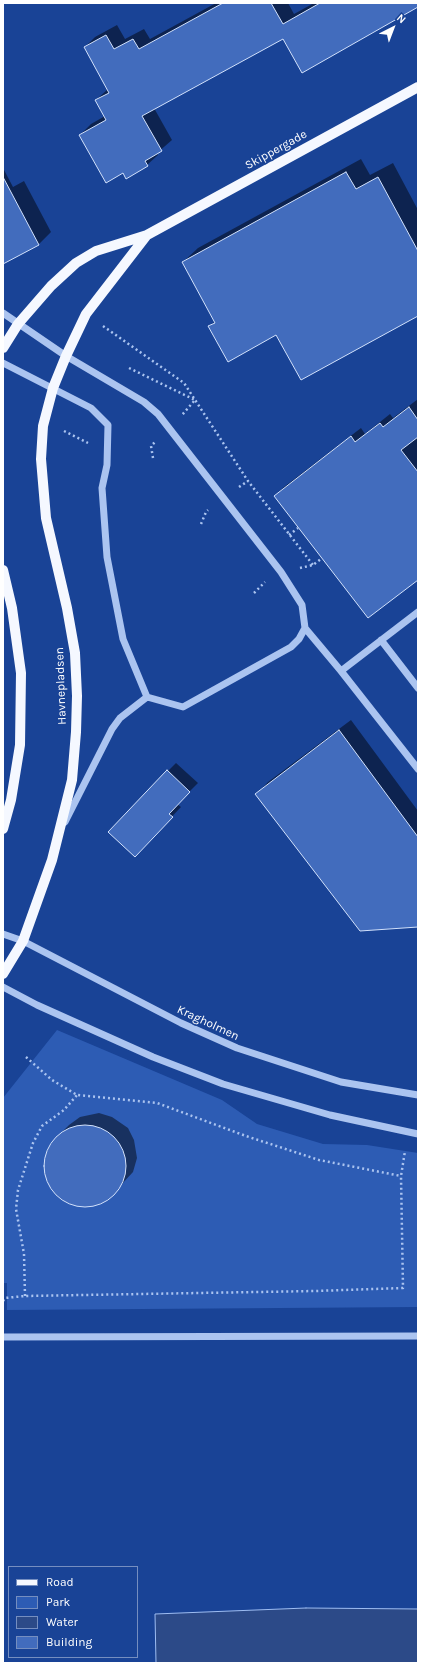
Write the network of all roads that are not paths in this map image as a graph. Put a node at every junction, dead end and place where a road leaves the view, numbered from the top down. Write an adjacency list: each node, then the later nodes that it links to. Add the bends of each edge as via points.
1 (418, 87): 2 (main road, Skippergade)
2 (147, 235): 4 (main road, Skippergade, via 96,251 76,263 51,286); 6 (main road, Skippergade, via 86,314)
3 (3, 314): 4 (street)
4 (18, 324): 5 (main road); 6 (street)
5 (3, 348)
6 (66, 356): 8 (main road, Havnepladsen); 11 (street, via 144,402 158,414 282,572 302,605)
7 (3, 363): 8 (street)
8 (53, 388): 15 (street, via 91,408 108,424 107,465 102,488 107,557 123,639); 18 (main road, Havnepladsen, via 43,426 41,459 46,518 75,653 77,696 72,780)
9 (3, 570): 17 (main road, via 12,608 21,673 20,745)
10 (416, 616): 12 (street)
11 (305, 628): 13 (street); 15 (street, via 291,647 183,707)
12 (381, 640): 13 (street); 14 (street)
13 (341, 671): 16 (street)
14 (418, 688)
15 (147, 696): 18 (street, via 120,718 112,729)
16 (418, 770)
17 (3, 829)
18 (60, 831): 20 (main road, Havnepladsen)
19 (3, 934): 20 (street, Kragholmen)
20 (23, 941): 21 (main road, Havnepladsen); 23 (street, Kragholmen, via 181,1023 237,1048 341,1082)
21 (3, 974)
22 (3, 987): 24 (street, via 153,1057 223,1084 330,1115)
23 (418, 1094)
24 (418, 1134)
25 (418, 1336): 26 (street)
26 (3, 1337)

